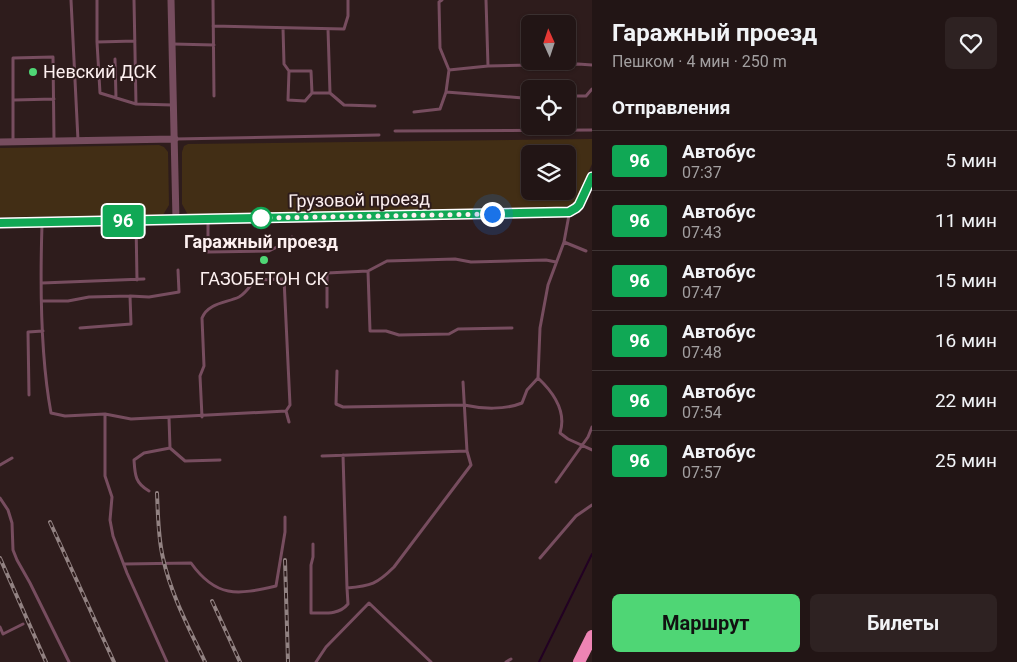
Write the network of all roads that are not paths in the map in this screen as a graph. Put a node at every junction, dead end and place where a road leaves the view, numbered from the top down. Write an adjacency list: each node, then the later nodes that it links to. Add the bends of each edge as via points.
1 (71, 0): 40 (lane)
2 (97, 0): 13 (lane)
3 (134, 0): 12 (lane)
4 (171, 0): 14 (street)
5 (213, 0): 9 (lane)
6 (348, 0): 11 (lane, via 344,29)
7 (442, 0): 19 (lane, via 439,2 440,48)
8 (486, 0): 18 (lane)
9 (213, 26): 10 (lane); 15 (lane)
10 (283, 28): 11 (lane); 20 (lane, via 284,64)
11 (328, 29): 23 (lane)
12 (135, 41): 13 (lane); 31 (lane)
13 (97, 42): 27 (lane, via 100,93)
14 (172, 44): 15 (lane); 32 (street)
15 (214, 45): 25 (lane)
16 (114, 59): 27 (lane)
17 (592, 65): 18 (lane)
18 (488, 66): 19 (lane)
19 (449, 70): 22 (lane)
20 (289, 71): 24 (lane, via 311,71); 24 (lane, via 288,100 305,101)
21 (592, 89): 26 (lane, via 586,96)
22 (446, 92): 28 (lane); 34 (lane, via 440,109)
23 (330, 93): 24 (lane); 33 (lane, via 344,106)
24 (312, 94)
25 (214, 96)
26 (576, 96)
27 (116, 98): 31 (lane)
28 (521, 98)
29 (54, 99): 30 (lane); 30 (lane, via 53,57 13,58); 39 (lane)
30 (14, 100): 42 (lane)
31 (136, 104): 32 (lane)
32 (174, 105): 38 (street)
33 (374, 106)
34 (414, 112)
35 (592, 130): 36 (lane)
36 (395, 131)
37 (379, 135): 38 (lane)
38 (175, 139): 40 (street); 46 (street)
39 (54, 141): 40 (street); 42 (street)
40 (78, 141)
41 (0, 142): 42 (street)
42 (13, 142)
43 (592, 177): 44 (street, via 579,205)
44 (569, 212): 45 (street, Грузовой проезд); 51 (lane)
45 (208, 219): 46 (street, Грузовой проезд); 50 (lane, via 208,252 269,251 287,246)
46 (176, 220): 47 (street, Грузовой проезд)
47 (136, 221): 48 (street, Грузовой проезд); 57 (lane)
48 (42, 222): 49 (street, Грузовой проезд); 58 (lane)
49 (0, 223)
50 (292, 237)
51 (564, 242): 52 (lane); 53 (lane)
52 (586, 251)
53 (556, 262): 55 (lane, via 387,261); 66 (lane, via 540,328)
54 (178, 270): 59 (lane, via 179,292 149,297)
55 (368, 271): 61 (lane, via 327,273); 63 (lane, via 370,331 386,330 399,335 449,334 458,329)
56 (144, 279): 57 (lane)
57 (137, 280): 58 (lane)
58 (42, 283): 60 (lane)
59 (130, 296): 60 (lane); 62 (lane, via 131,324)
60 (42, 301): 64 (lane)
61 (327, 306)
62 (80, 328)
63 (512, 328)
64 (43, 331): 68 (lane, via 28,332); 71 (lane, via 45,381 51,413 65,416)
65 (337, 372): 69 (lane, via 336,404 343,407)
66 (538, 378): 69 (lane, via 526,390 522,403 514,407); 76 (lane, via 556,399 562,426 560,433)
67 (463, 382): 69 (lane)
68 (29, 394)
69 (464, 405): 79 (lane)
70 (286, 412): 72 (lane); 72 (lane, via 290,405 284,279 255,280 240,296 204,312 204,366 200,376); 74 (lane)
71 (105, 414): 73 (lane, via 131,419); 92 (lane, via 105,476 112,496 110,520)
72 (202, 417): 73 (lane)
73 (168, 418): 77 (lane)
74 (288, 422)
75 (592, 427): 76 (lane)
76 (582, 445): 78 (lane); 85 (lane)
77 (170, 448): 83 (lane, via 185,461); 86 (lane, via 144,453 134,460 135,478)
78 (592, 450)
79 (467, 451): 80 (lane); 93 (lane, via 471,465 394,568 380,581)
80 (343, 455): 81 (lane); 93 (lane)
81 (322, 456)
82 (12, 458): 84 (lane)
83 (220, 460)
84 (0, 465)
85 (556, 482)
86 (149, 491)
87 (0, 498): 98 (lane, via 12,523 13,550 17,560)
88 (592, 505): 91 (lane, via 576,516)
89 (285, 517): 92 (lane, via 276,586 226,591 201,577 191,563)
90 (313, 544): 93 (lane, via 311,614 344,610 348,604)
91 (540, 558)
92 (124, 564): 99 (lane)
93 (347, 588)
94 (23, 624): 95 (lane, via 3,634)
95 (0, 627)
96 (592, 636): 103 (highway)
97 (511, 659): 102 (lane)
98 (69, 662)
99 (167, 662)
100 (316, 662): 101 (lane, via 326,647 369,603)
101 (431, 662)
102 (506, 662)
103 (579, 662)

